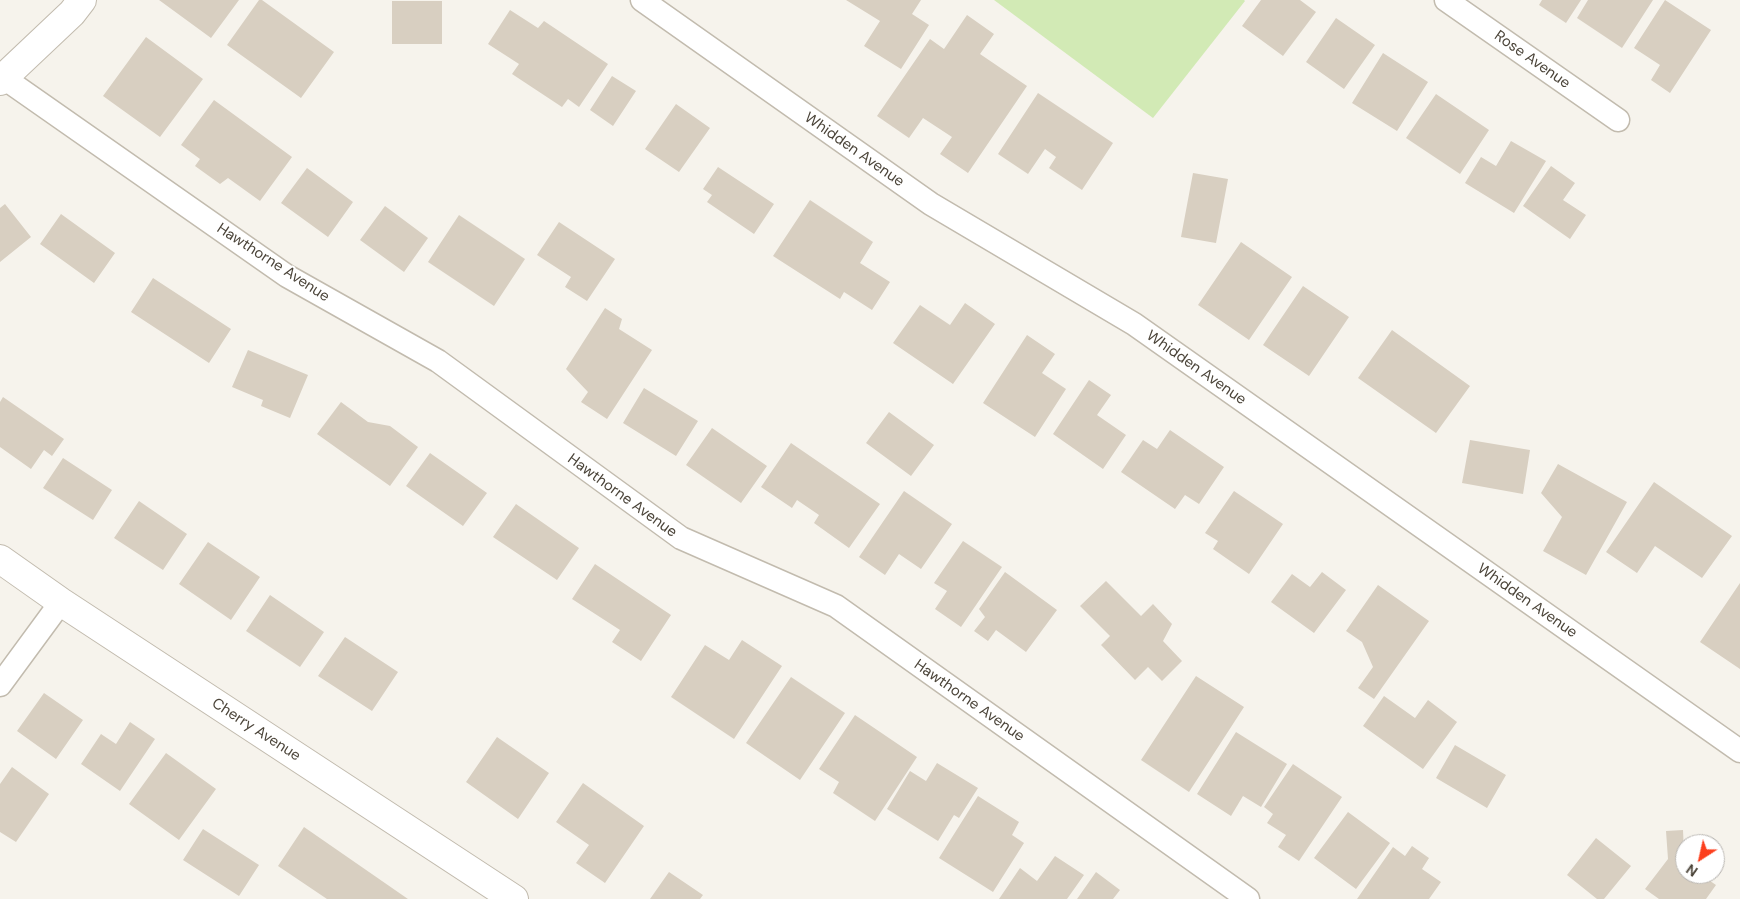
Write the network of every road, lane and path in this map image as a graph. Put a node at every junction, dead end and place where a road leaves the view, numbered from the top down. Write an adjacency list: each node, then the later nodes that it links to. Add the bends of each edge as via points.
1 (82, 0): 4 (street)
2 (642, 0): 9 (street, Whidden Avenue, via 930,204 1134,324)
3 (1446, 0): 5 (street, Rose Avenue)
4 (2, 79): 11 (street, Hawthorne Avenue, via 287,276 438,361 681,538 836,606)
5 (1618, 120)
6 (0, 559): 7 (street, Cherry Avenue)
7 (61, 602): 8 (street); 10 (street, Cherry Avenue)
8 (0, 685)
9 (1740, 751)
10 (514, 899)
11 (1248, 899)

